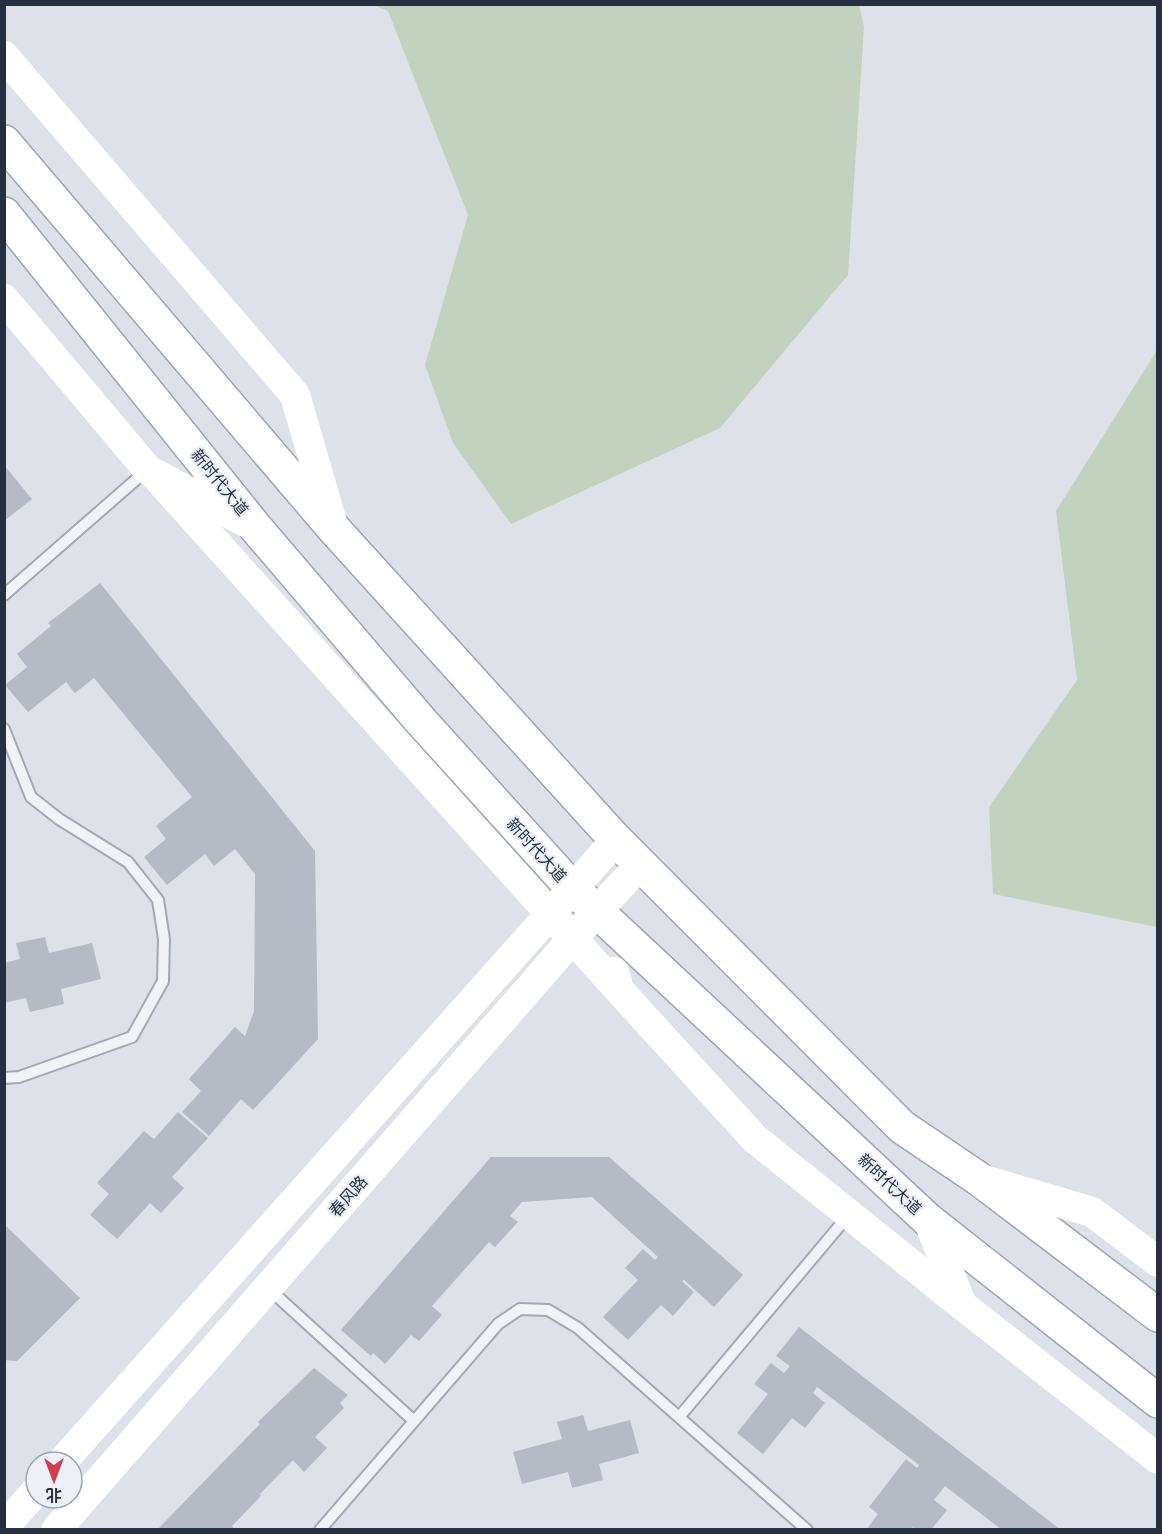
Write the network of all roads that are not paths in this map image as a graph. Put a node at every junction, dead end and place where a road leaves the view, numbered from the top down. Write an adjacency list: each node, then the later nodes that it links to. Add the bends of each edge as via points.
1 (4, 56): 7 (street, via 295,395)
2 (4, 142): 7 (main road)
3 (4, 214): 6 (main road, 新时代大道)
4 (4, 299): 5 (street)
5 (150, 472): 6 (street); 8 (lane); 13 (street)
6 (256, 528): 12 (main road, 新时代大道, via 420,720)
7 (334, 529): 10 (main road)
8 (4, 595)
9 (4, 729): 17 (lane, via 31,797 128,862 158,900 164,939 163,981 132,1037 19,1077)
10 (616, 840): 11 (main road); 12 (street)
11 (641, 864): 14 (street, 春风路); 18 (main road, via 902,1128)
12 (572, 888): 13 (street); 14 (main road, 新时代大道)
13 (549, 912): 15 (street); 28 (street)
14 (596, 912): 15 (street, 春风路); 16 (street); 20 (main road, 新时代大道)
15 (573, 939): 16 (street); 22 (street, 春风路)
16 (620, 990): 19 (street, via 755,1139)
17 (4, 1078)
18 (979, 1179): 21 (street, via 1092,1212); 24 (main road)
19 (850, 1214): 23 (street); 26 (lane)
20 (928, 1220): 23 (street); 25 (main road, 新时代大道)
21 (1158, 1262)
22 (267, 1288): 27 (lane); 32 (street, 春风路)
23 (962, 1305): 29 (street)
24 (1158, 1315)
25 (1158, 1401)
26 (680, 1416): 27 (lane, via 578,1328 548,1310 520,1309 498,1324); 34 (lane)
27 (414, 1421): 33 (lane)
28 (73, 1450)
29 (1158, 1460)
30 (24, 1504): 31 (street)
31 (4, 1527)
32 (56, 1530)
33 (320, 1530)
34 (807, 1530)

